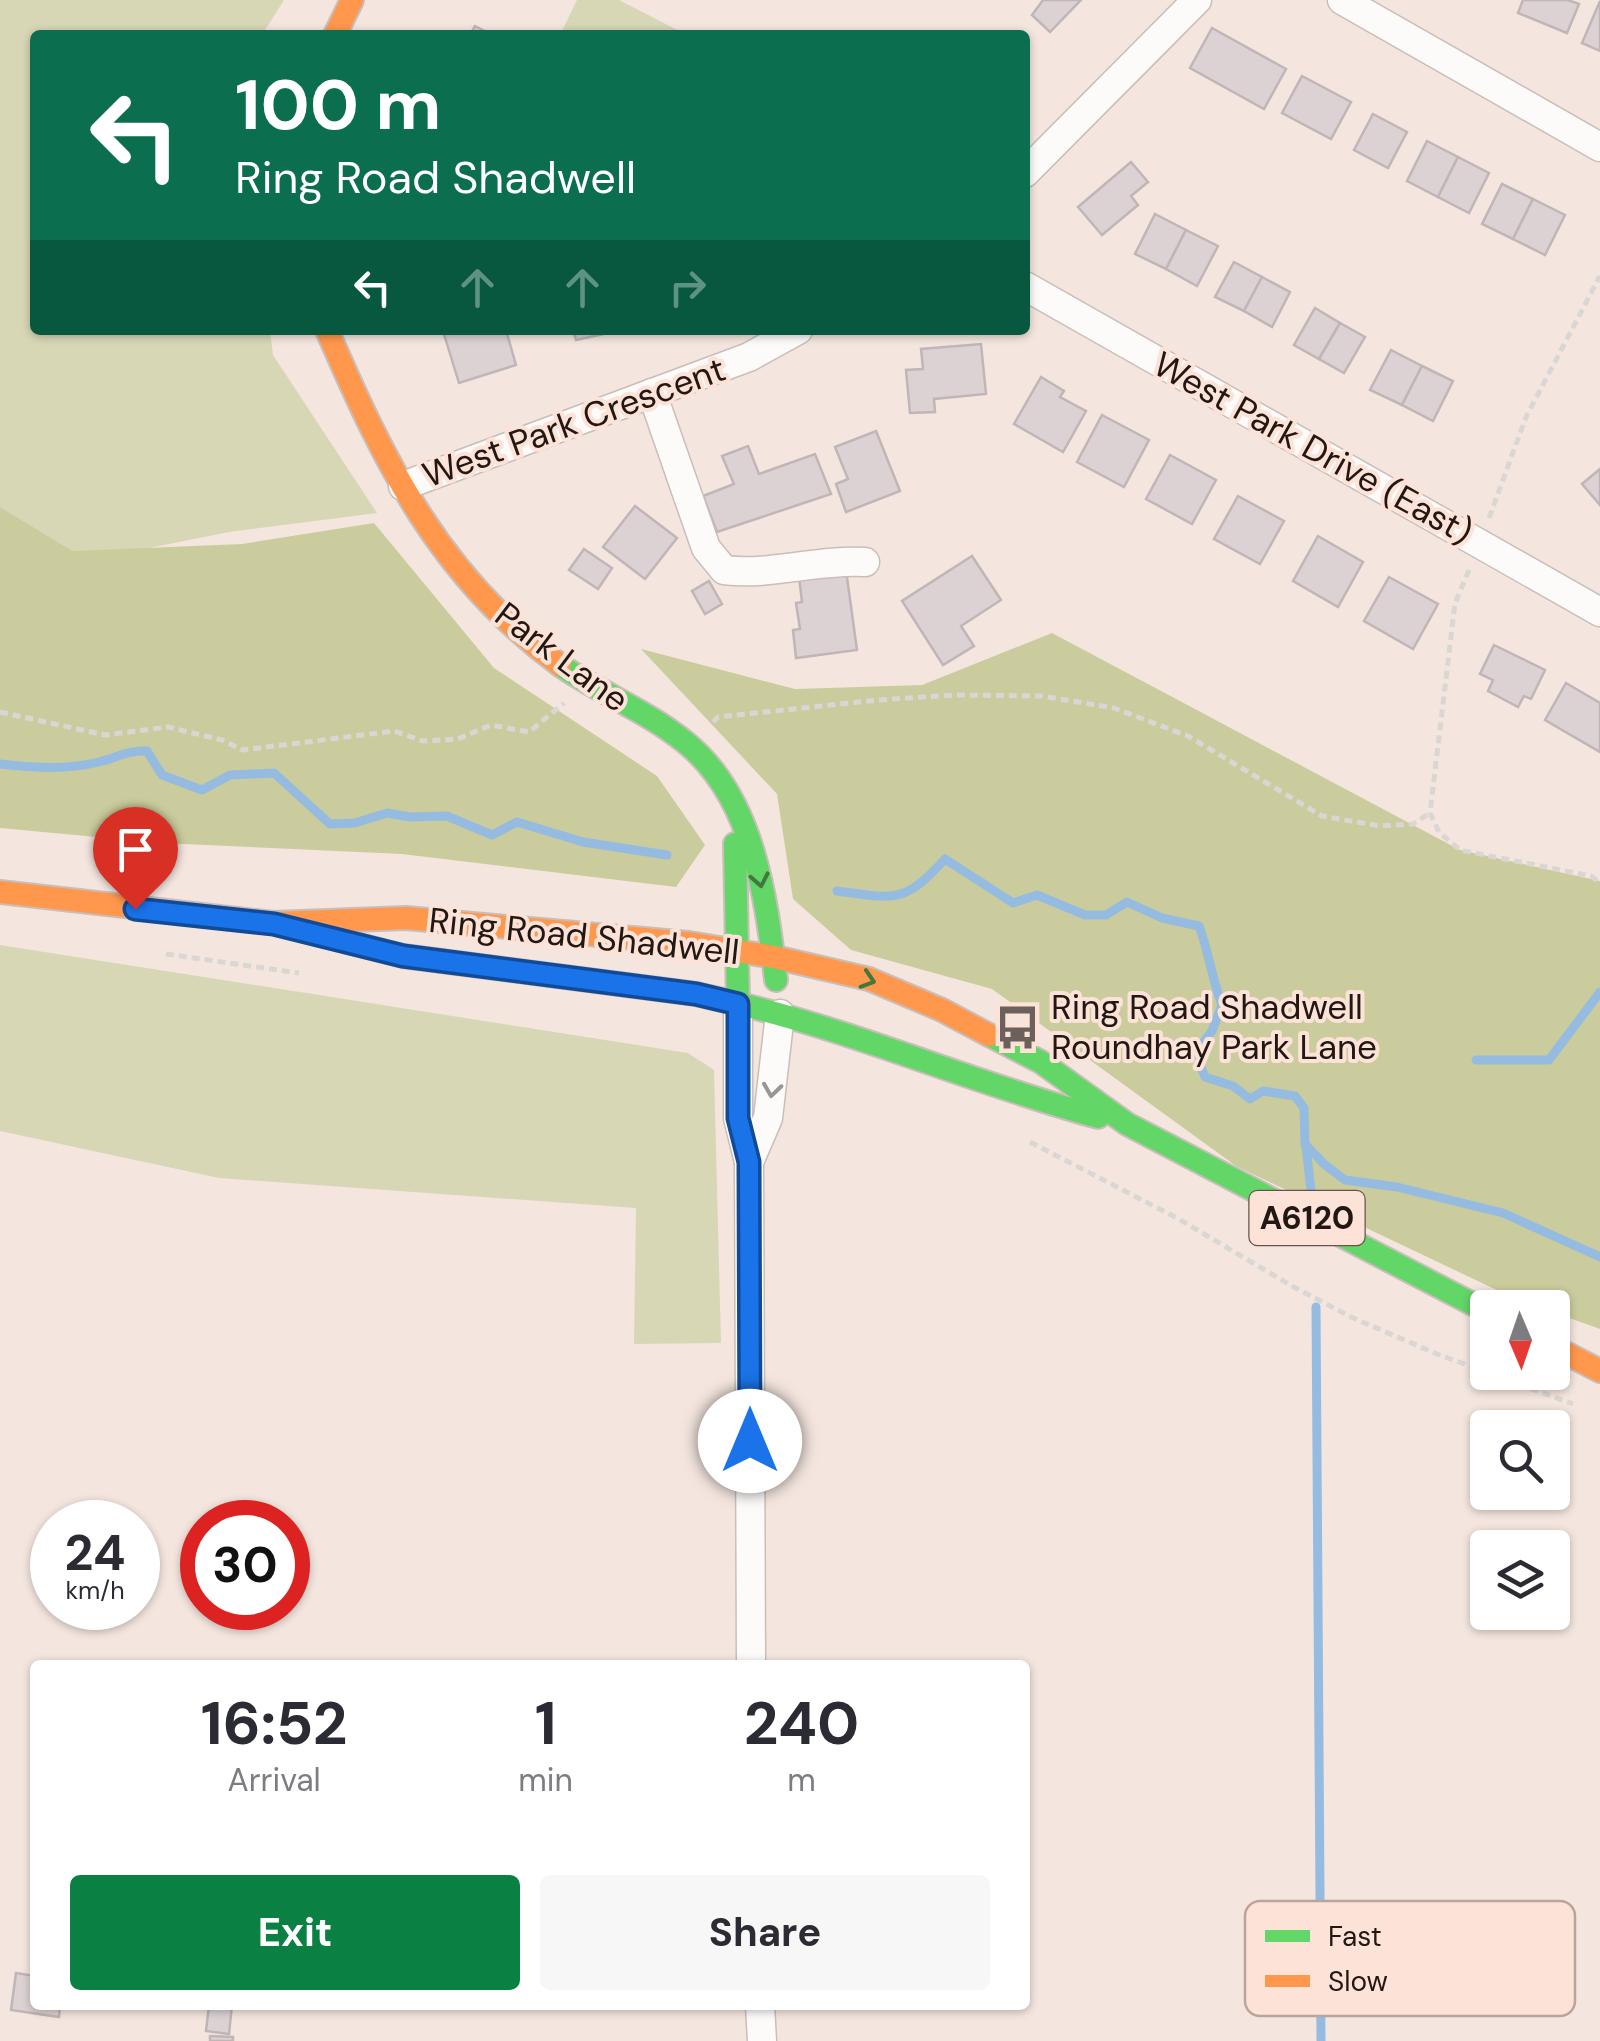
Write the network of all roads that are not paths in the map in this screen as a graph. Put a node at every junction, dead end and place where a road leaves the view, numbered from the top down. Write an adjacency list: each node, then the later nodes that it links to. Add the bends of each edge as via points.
1 (352, 0): 4 (main road)
2 (1196, 0): 6 (street)
3 (1342, 0): 5 (street)
4 (337, 30)
5 (1600, 146)
6 (1030, 168)
7 (1030, 289): 13 (street, West Park Drive (East))
8 (329, 335): 11 (main road, Park Lane)
9 (789, 335): 10 (street, West Park Crescent)
10 (652, 394): 11 (street, West Park Crescent); 12 (street, via 706,548 724,570)
11 (403, 486): 14 (main road, Park Lane, via 484,599 588,684 688,744 714,772)
12 (865, 562)
13 (1600, 612)
14 (732, 807): 17 (main road, Park Lane); 18 (main road, Park Lane, one-way to 18, via 754,851)
15 (0, 892): 16 (main road, Ring Road Shadwell / A6120)
16 (274, 924): 17 (main road, Ring Road Shadwell / A6120, via 406,918); 19 (main road, Ring Road Shadwell / A6120, via 403,956)
17 (738, 951): 18 (main road, Ring Road Shadwell / A6120); 19 (main road, Park Lane)
18 (774, 957): 20 (main road, Park Lane); 21 (main road, A6120, one-way to 21, via 869,979 942,1010 1041,1062)
19 (738, 1004): 20 (main road, A6120); 22 (street, via 738,1118)
20 (780, 1014): 21 (main road, A6120, via 1024,1097); 22 (street, one-way to 22, via 768,1118)
21 (1127, 1124): 23 (main road, A6120)
22 (749, 1162): 26 (street)
23 (1470, 1303)
24 (1570, 1355): 25 (main road)
25 (1600, 1370)
26 (751, 1660)
27 (760, 2010): 28 (street)
28 (762, 2041)

